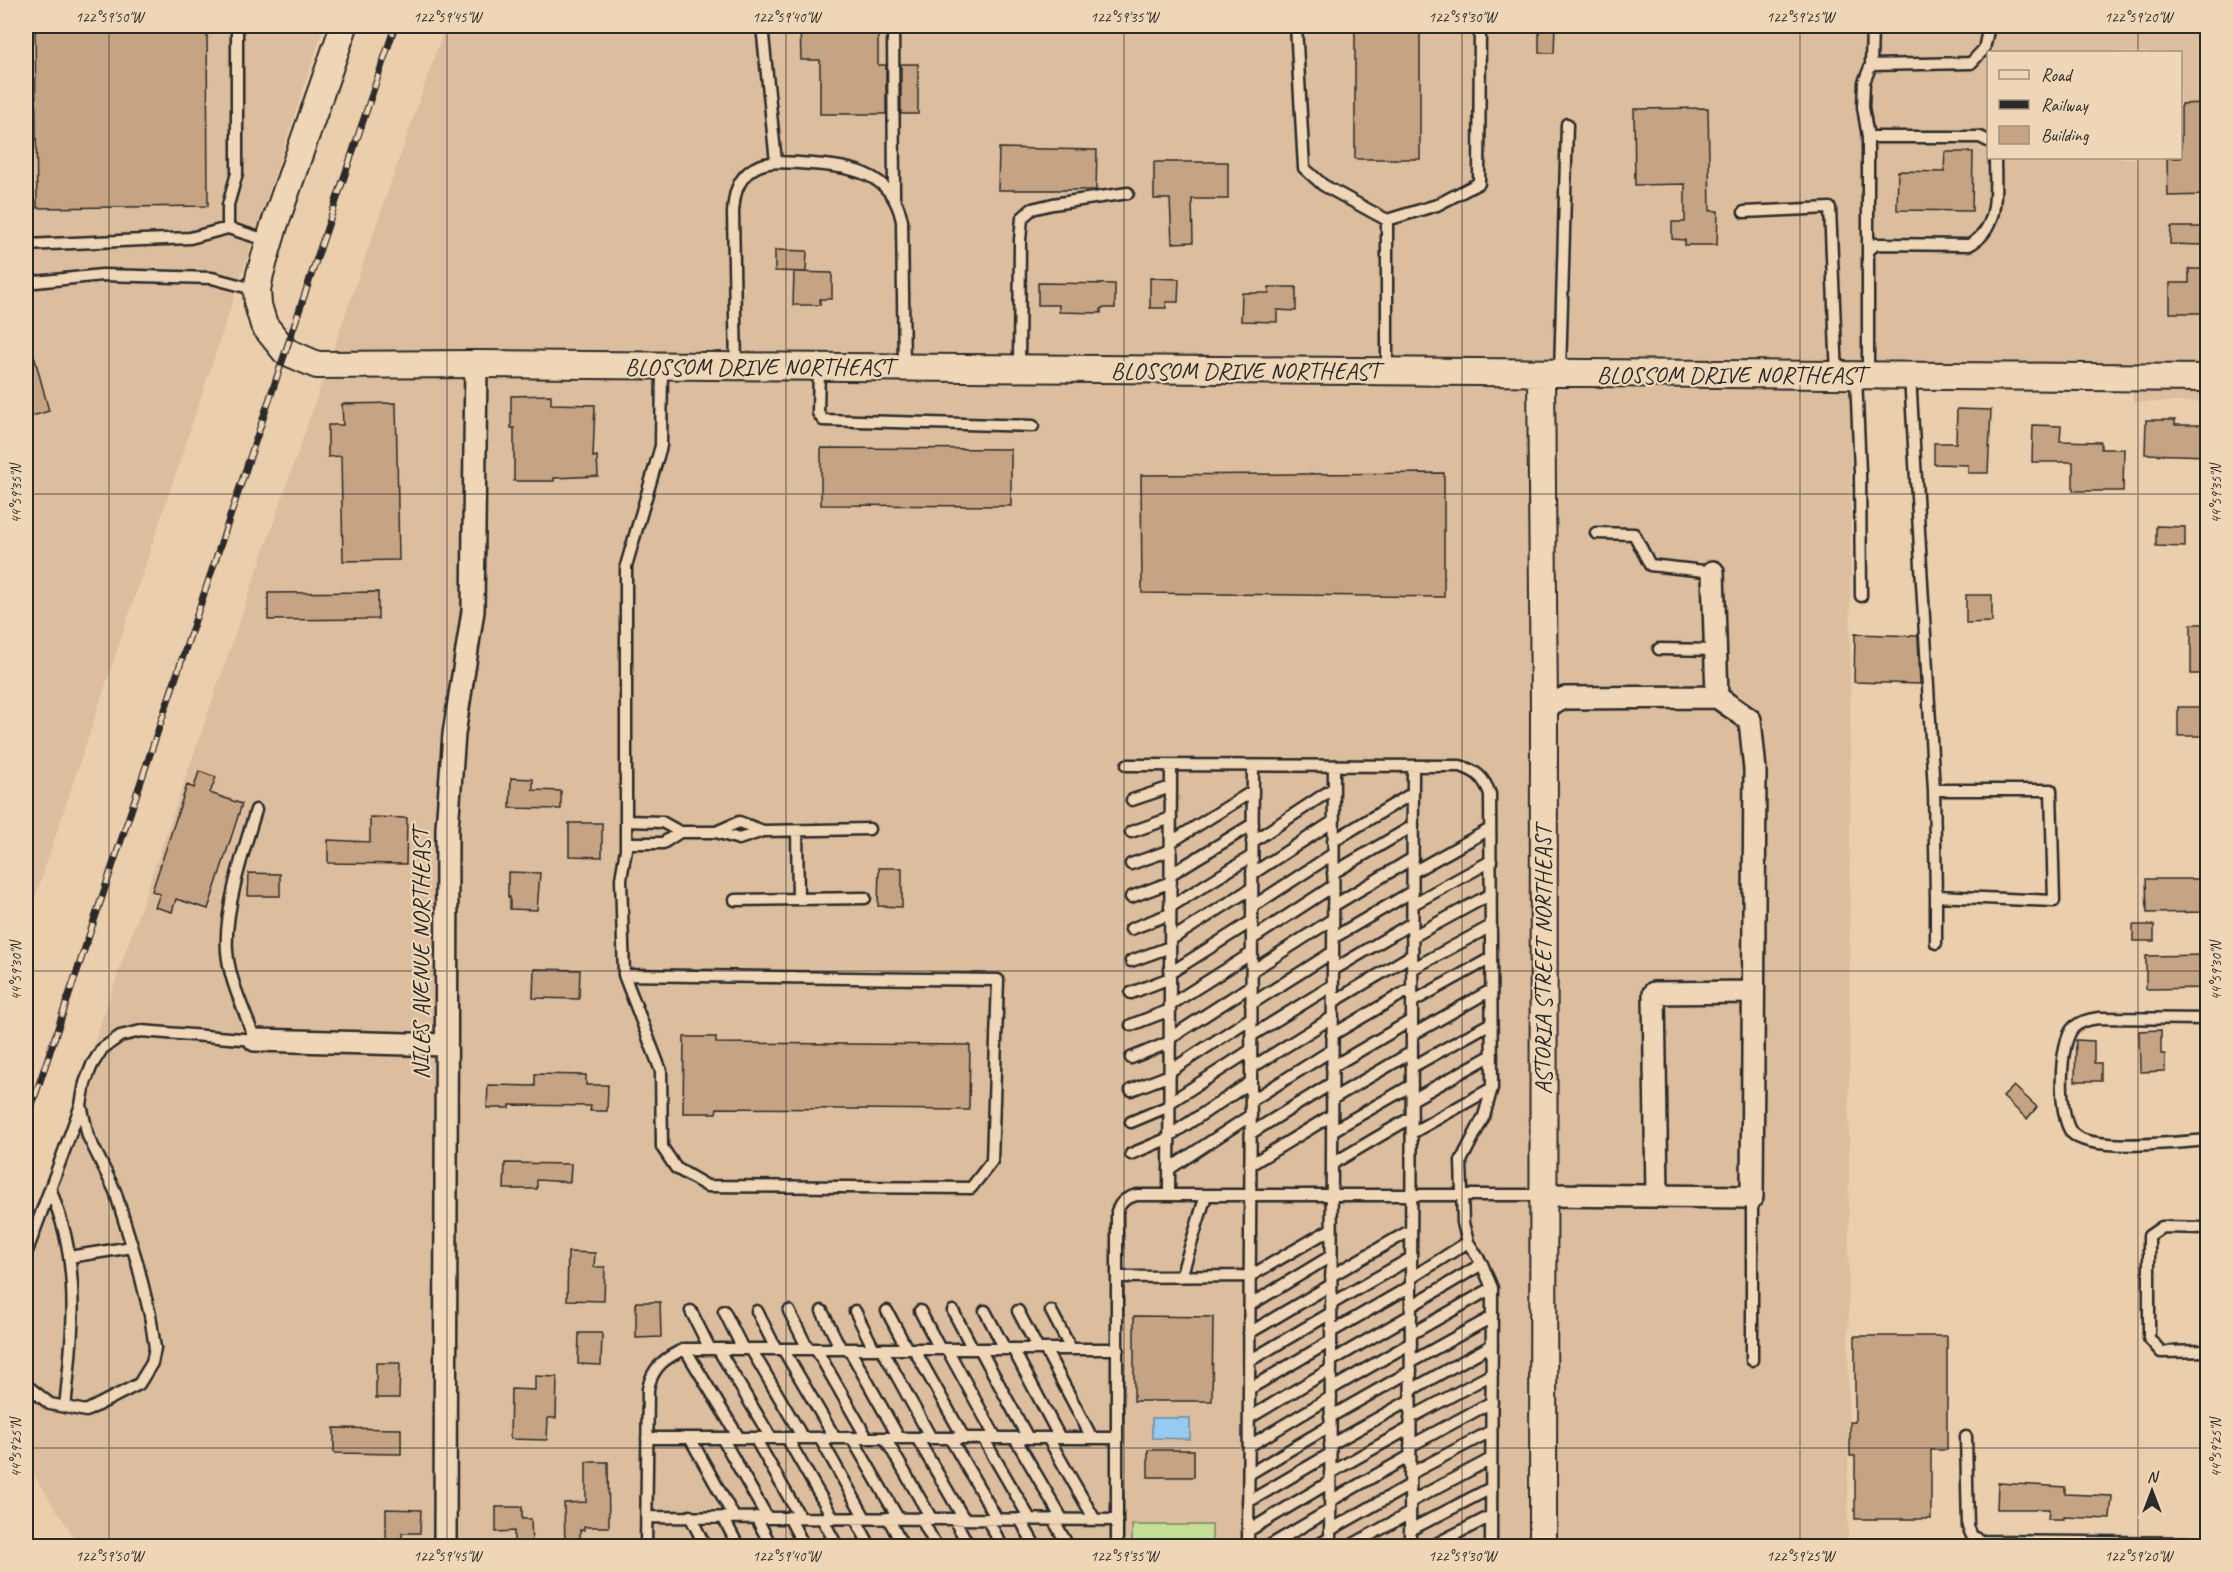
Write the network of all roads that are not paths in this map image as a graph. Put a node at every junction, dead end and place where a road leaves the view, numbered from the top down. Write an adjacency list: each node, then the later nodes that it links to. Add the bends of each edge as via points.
1 (237, 26): 19 (lane, via 237,173 228,205)
2 (344, 26): 20 (street)
3 (762, 26): 14 (lane)
4 (893, 26): 16 (lane)
5 (1296, 26): 18 (lane, via 1304,168 1323,185)
6 (1480, 26): 18 (lane, via 1479,183 1437,205)
7 (1872, 26): 9 (lane)
8 (1989, 26): 9 (lane, via 1984,49 1971,63)
9 (1871, 65): 11 (lane, via 1863,82)
10 (1567, 124): 32 (lane)
11 (1868, 137): 12 (lane); 22 (lane)
12 (1987, 140)
13 (1995, 159): 22 (lane, via 1995,211 1981,239 1969,245 1876,244)
14 (776, 162): 16 (lane, via 838,165 860,171 876,179); 27 (lane, via 750,171 735,193)
15 (1128, 193): 30 (lane, via 1053,204 1032,209 1022,218)
16 (894, 198): 29 (lane, via 902,221)
17 (1744, 212): 33 (lane, via 1830,208)
18 (1387, 220): 31 (lane)
19 (228, 228): 20 (lane); 21 (lane, via 190,238)
20 (270, 241): 24 (street)
21 (26, 245)
22 (1869, 250): 33 (lane)
23 (26, 283): 24 (lane, via 102,274 212,278)
24 (257, 290): 25 (street, BLOSSOM DRIVE NORTHEAST, via 264,325 285,351 317,365)
25 (476, 364): 26 (street, BLOSSOM DRIVE NORTHEAST); 135 (street, NILES AVENUE NORTHEAST, via 473,611 454,734 447,817)
26 (662, 367): 27 (street, BLOSSOM DRIVE NORTHEAST); 57 (lane, via 661,446 626,566)
27 (736, 367): 28 (street, BLOSSOM DRIVE NORTHEAST)
28 (819, 368): 29 (street, BLOSSOM DRIVE NORTHEAST); 36 (lane, via 818,413 823,420)
29 (904, 368): 30 (street, BLOSSOM DRIVE NORTHEAST)
30 (1019, 369): 31 (street, BLOSSOM DRIVE NORTHEAST)
31 (1387, 372): 32 (street, BLOSSOM DRIVE NORTHEAST)
32 (1550, 373): 33 (street, BLOSSOM DRIVE NORTHEAST); 43 (street, ASTORIA STREET NORTHEAST)
33 (1854, 376): 34 (street, BLOSSOM DRIVE NORTHEAST); 39 (lane)
34 (1910, 376): 35 (street, BLOSSOM DRIVE NORTHEAST); 51 (lane)
35 (2208, 378)
36 (1033, 426)
37 (1596, 533): 38 (lane, via 1634,534 1650,565)
38 (1713, 572): 41 (street)
39 (1861, 596)
40 (1659, 649): 41 (lane)
41 (1716, 650): 42 (street)
42 (1717, 697): 43 (street, via 1565,698); 118 (street, via 1750,720 1755,770)
43 (1544, 707): 175 (street, ASTORIA STREET NORTHEAST)
44 (1127, 765): 45 (lane)
45 (1172, 766): 46 (lane); 49 (lane)
46 (1253, 766): 47 (lane); 52 (lane)
47 (1334, 766): 48 (lane); 50 (lane)
48 (1413, 766): 53 (lane); 61 (lane, via 1460,766 1481,776 1490,794)
49 (1172, 787): 54 (lane); 56 (lane)
50 (1334, 788): 58 (lane); 69 (lane)
51 (1934, 790): 85 (lane); 85 (lane, via 2051,790 2054,901)
52 (1253, 791): 59 (lane); 71 (lane)
53 (1413, 794): 60 (lane); 68 (lane)
54 (1132, 800)
55 (256, 810): 133 (lane, via 239,869 227,951 232,977)
56 (1171, 819): 67 (lane); 71 (lane)
57 (626, 821): 65 (lane, via 662,822); 70 (lane)
58 (1334, 821): 68 (lane); 79 (lane)
59 (1252, 824): 69 (lane); 80 (lane)
60 (1413, 826): 74 (lane); 78 (lane)
61 (1490, 829): 75 (lane); 77 (lane)
62 (868, 830): 64 (lane)
63 (763, 831): 64 (lane); 66 (lane, via 739,839); 66 (lane, via 739,822)
64 (797, 831): 89 (lane)
65 (680, 832): 66 (lane); 70 (lane, via 663,843)
66 (716, 832)
67 (1131, 832)
68 (1333, 841): 72 (lane)
69 (1252, 842): 73 (lane)
70 (626, 843): 112 (lane, via 621,879)
71 (1171, 846): 76 (lane); 80 (lane)
72 (1333, 854): 78 (lane); 92 (lane)
73 (1252, 856): 79 (lane); 93 (lane)
74 (1413, 858): 77 (lane); 91 (lane)
75 (1491, 861): 84 (lane); 90 (lane)
76 (1131, 864)
77 (1413, 872): 83 (lane)
78 (1333, 873): 81 (lane)
79 (1252, 874): 82 (lane)
80 (1171, 878): 86 (lane); 93 (lane)
81 (1333, 886): 91 (lane); 101 (lane)
82 (1252, 888): 92 (lane); 102 (lane)
83 (1413, 891): 90 (lane); 100 (lane)
84 (1491, 894): 97 (lane); 99 (lane)
85 (1936, 896): 103 (lane)
86 (1131, 897)
87 (865, 898): 89 (lane)
88 (735, 900): 89 (lane)
89 (798, 900)
90 (1413, 904): 96 (lane)
91 (1333, 906): 94 (lane)
92 (1252, 907): 95 (lane)
93 (1170, 911): 98 (lane); 102 (lane)
94 (1333, 919): 100 (lane); 111 (lane)
95 (1252, 921): 101 (lane); 113 (lane)
96 (1412, 923): 99 (lane); 110 (lane)
97 (1491, 926): 107 (lane); 109 (lane)
98 (1131, 929)
99 (1412, 937): 106 (lane)
100 (1333, 938): 104 (lane)
101 (1252, 939): 105 (lane)
102 (1170, 943): 108 (lane); 113 (lane)
103 (1936, 943)
104 (1333, 952): 110 (lane); 122 (lane)
105 (1252, 953): 111 (lane); 123 (lane)
106 (1412, 955): 109 (lane); 120 (lane)
107 (1491, 958): 117 (lane); 121 (lane)
108 (1131, 961)
109 (1412, 969): 116 (lane)
110 (1333, 970): 115 (lane)
111 (1252, 971): 114 (lane)
112 (624, 975): 112 (lane, via 661,1071 662,1147 676,1168 707,1186 971,1188 992,1161 998,980)
113 (1170, 976): 119 (lane); 123 (lane)
114 (1252, 985): 122 (lane); 134 (lane)
115 (1333, 985): 120 (lane); 132 (lane)
116 (1412, 988): 121 (lane); 130 (lane)
117 (1491, 990): 128 (lane); 131 (lane)
118 (1754, 992): 176 (street, via 1654,993); 177 (street)
119 (1131, 993)
120 (1333, 1002): 124 (lane)
121 (1412, 1002): 127 (lane)
122 (1251, 1004): 125 (lane)
123 (1170, 1008): 129 (lane); 134 (lane)
124 (1333, 1017): 130 (lane); 143 (lane)
125 (1251, 1018): 132 (lane); 144 (lane)
126 (2208, 1019): 163 (lane, via 2084,1021 2072,1028 2064,1045 2062,1101 2072,1134 2089,1142 2162,1144)
127 (1412, 1020): 131 (lane); 141 (lane)
128 (1491, 1023): 139 (lane); 142 (lane)
129 (1131, 1025)
130 (1332, 1035): 137 (lane)
131 (1412, 1035): 138 (lane)
132 (1251, 1036): 136 (lane)
133 (255, 1040): 135 (street); 153 (lane, via 141,1031 120,1036 102,1049 92,1065)
134 (1170, 1040): 140 (lane); 144 (lane)
135 (446, 1045): 303 (street, NILES AVENUE NORTHEAST)
136 (1251, 1050): 143 (lane); 154 (lane)
137 (1332, 1050): 141 (lane); 152 (lane)
138 (1412, 1052): 142 (lane); 150 (lane)
139 (1492, 1055): 148 (lane); 151 (lane)
140 (1131, 1058)
141 (1332, 1067): 146 (lane)
142 (1412, 1067): 147 (lane)
143 (1251, 1068): 145 (lane)
144 (1170, 1073): 149 (lane); 154 (lane)
145 (1251, 1082): 152 (lane); 162 (lane)
146 (1332, 1083): 150 (lane); 161 (lane)
147 (1412, 1085): 151 (lane); 159 (lane)
148 (1492, 1088): 160 (lane); 174 (lane, via 1484,1116 1461,1161)
149 (1131, 1090)
150 (1332, 1099): 156 (lane)
151 (1412, 1100): 157 (lane)
152 (1251, 1101): 155 (lane)
153 (81, 1105): 168 (lane); 182 (lane, via 88,1136 115,1191)
154 (1169, 1105): 158 (lane); 162 (lane)
155 (1251, 1115): 161 (lane); 167 (lane)
156 (1332, 1115): 159 (lane); 166 (lane)
157 (1412, 1117): 160 (lane); 165 (lane)
158 (1131, 1122)
159 (1332, 1131): 165 (lane)
160 (1412, 1132): 173 (lane)
161 (1251, 1133): 166 (lane)
162 (1169, 1137): 164 (lane); 167 (lane)
163 (2208, 1140)
164 (1131, 1154)
165 (1332, 1164): 172 (lane)
166 (1250, 1166): 171 (lane)
167 (1169, 1168): 169 (lane)
168 (51, 1190): 183 (lane); 185 (lane)
169 (1169, 1195): 170 (lane); 189 (lane, via 1137,1195 1120,1204 1116,1222)
170 (1206, 1195): 171 (lane); 190 (lane)
171 (1250, 1195): 172 (lane); 188 (lane)
172 (1332, 1195): 173 (lane); 179 (lane)
173 (1411, 1195): 174 (lane); 180 (lane)
174 (1462, 1195): 175 (lane); 181 (lane)
175 (1543, 1195): 176 (street); 324 (street, ASTORIA STREET NORTHEAST)
176 (1657, 1195): 177 (street)
177 (1752, 1197): 229 (lane)
178 (2208, 1228): 228 (lane, via 2162,1227 2149,1236 2149,1338 2161,1352)
179 (1331, 1229): 184 (lane); 188 (lane)
180 (1411, 1230): 186 (lane); 191 (lane)
181 (1468, 1242): 187 (lane); 192 (lane)
182 (132, 1247): 185 (lane); 239 (lane, via 150,1315 155,1348 152,1364 140,1384 86,1411)
183 (26, 1254)
184 (1331, 1256): 191 (lane); 194 (lane)
185 (69, 1257): 239 (lane, via 72,1341)
186 (1411, 1258): 192 (lane); 195 (lane)
187 (1482, 1264): 193 (lane); 196 (lane)
188 (1250, 1276): 190 (lane); 194 (lane)
189 (1118, 1277): 190 (lane); 227 (lane)
190 (1181, 1277)
191 (1331, 1280): 195 (lane); 210 (lane)
192 (1411, 1282): 196 (lane); 211 (lane)
193 (1492, 1288): 209 (lane); 212 (lane)
194 (1250, 1305): 210 (lane)
195 (1331, 1309): 211 (lane); 230 (lane)
196 (1411, 1310): 212 (lane); 231 (lane)
197 (691, 1311): 215 (lane)
198 (724, 1311): 216 (lane)
199 (757, 1311): 217 (lane)
200 (789, 1311): 218 (lane)
201 (822, 1311): 219 (lane)
202 (855, 1311): 220 (lane)
203 (887, 1311): 221 (lane)
204 (920, 1311): 222 (lane)
205 (953, 1311): 223 (lane)
206 (986, 1311): 224 (lane)
207 (1018, 1311): 225 (lane)
208 (1051, 1311): 226 (lane)
209 (1492, 1317): 213 (lane); 232 (lane)
210 (1249, 1333): 230 (lane)
211 (1331, 1337): 231 (lane); 235 (lane)
212 (1411, 1338): 232 (lane); 236 (lane)
213 (1492, 1345): 233 (lane); 237 (lane)
214 (685, 1349): 215 (lane); 245 (lane, via 672,1354 650,1376); 248 (lane)
215 (714, 1349): 216 (lane); 250 (lane)
216 (747, 1349): 217 (lane); 252 (lane)
217 (780, 1349): 218 (lane); 254 (lane)
218 (812, 1349): 219 (lane); 256 (lane)
219 (845, 1349): 220 (lane); 258 (lane)
220 (878, 1349): 221 (lane); 260 (lane)
221 (911, 1349): 222 (lane); 262 (lane)
222 (944, 1349): 223 (lane); 264 (lane)
223 (976, 1349): 224 (lane); 266 (lane)
224 (1009, 1349): 225 (lane); 268 (lane)
225 (1042, 1349): 226 (lane); 269 (lane)
226 (1071, 1349): 227 (lane)
227 (1118, 1349): 270 (lane)
228 (2208, 1351)
229 (1752, 1360)
230 (1249, 1361): 235 (lane)
231 (1331, 1365): 236 (lane); 240 (lane)
232 (1411, 1366): 237 (lane); 241 (lane)
233 (1492, 1374): 238 (lane); 242 (lane)
234 (26, 1385): 239 (lane, via 50,1404)
235 (1249, 1389): 240 (lane)
236 (1331, 1393): 241 (lane); 271 (lane)
237 (1410, 1395): 242 (lane); 272 (lane)
238 (1492, 1402): 243 (lane); 273 (lane)
239 (65, 1407)
240 (1249, 1418): 271 (lane)
241 (1330, 1421): 272 (lane); 275 (lane)
242 (1410, 1423): 273 (lane); 276 (lane)
243 (1491, 1431): 274 (lane); 277 (lane)
244 (1966, 1437): 301 (lane, via 1968,1527 1972,1536 1982,1541)
245 (647, 1438): 246 (lane); 282 (lane)
246 (690, 1438): 247 (lane); 285 (lane)
247 (722, 1438): 248 (lane); 286 (lane)
248 (739, 1438): 249 (lane)
249 (755, 1438): 250 (lane); 287 (lane)
250 (771, 1438): 251 (lane)
251 (787, 1438): 252 (lane); 288 (lane)
252 (803, 1438): 253 (lane)
253 (820, 1438): 254 (lane); 289 (lane)
254 (835, 1438): 255 (lane)
255 (852, 1438): 256 (lane); 290 (lane)
256 (867, 1438): 257 (lane)
257 (885, 1438): 258 (lane); 291 (lane)
258 (899, 1438): 259 (lane)
259 (918, 1438): 260 (lane); 292 (lane)
260 (931, 1438): 261 (lane)
261 (950, 1438): 262 (lane); 293 (lane)
262 (963, 1438): 263 (lane)
263 (982, 1438): 264 (lane); 294 (lane)
264 (996, 1438): 265 (lane)
265 (1015, 1438): 266 (lane); 295 (lane)
266 (1028, 1438): 267 (lane)
267 (1048, 1438): 268 (lane); 296 (lane)
268 (1060, 1438): 269 (lane)
269 (1092, 1438): 270 (lane)
270 (1117, 1438): 297 (lane)
271 (1249, 1446): 275 (lane)
272 (1330, 1450): 276 (lane); 279 (lane)
273 (1410, 1451): 277 (lane); 280 (lane)
274 (1491, 1459): 278 (lane); 281 (lane)
275 (1249, 1474): 279 (lane)
276 (1330, 1478): 280 (lane); 299 (lane)
277 (1410, 1479): 281 (lane); 300 (lane)
278 (1491, 1488): 284 (lane); 298 (lane)
279 (1248, 1502): 299 (lane)
280 (1330, 1506): 300 (lane); 319 (lane)
281 (1410, 1508): 298 (lane); 321 (lane)
282 (647, 1516): 283 (lane); 304 (lane)
283 (690, 1516): 285 (lane); 305 (lane)
284 (1491, 1516): 322 (lane); 323 (lane)
285 (728, 1517): 286 (lane); 306 (lane)
286 (761, 1517): 287 (lane); 307 (lane)
287 (794, 1517): 288 (lane); 308 (lane)
288 (827, 1518): 289 (lane); 309 (lane)
289 (860, 1518): 290 (lane); 310 (lane)
290 (893, 1518): 291 (lane); 311 (lane)
291 (926, 1518): 292 (lane); 312 (lane)
292 (959, 1519): 293 (lane); 313 (lane)
293 (992, 1519): 294 (lane); 314 (lane)
294 (1025, 1519): 295 (lane); 315 (lane)
295 (1058, 1519): 296 (lane); 316 (lane)
296 (1095, 1520): 297 (lane)
297 (1117, 1520): 317 (lane)
298 (1410, 1530): 302 (lane)
299 (1248, 1531): 318 (lane)
300 (1330, 1538): 320 (lane)
301 (2208, 1543)
302 (1407, 1545)
303 (445, 1546)
304 (646, 1546)
305 (705, 1546)
306 (738, 1546)
307 (771, 1546)
308 (804, 1546)
309 (837, 1546)
310 (870, 1546)
311 (903, 1546)
312 (936, 1546)
313 (969, 1546)
314 (1002, 1546)
315 (1035, 1546)
316 (1068, 1546)
317 (1117, 1546)
318 (1248, 1546)
319 (1269, 1546)
320 (1316, 1546)
321 (1350, 1546)
322 (1432, 1546)
323 (1490, 1546)
324 (1543, 1546)

